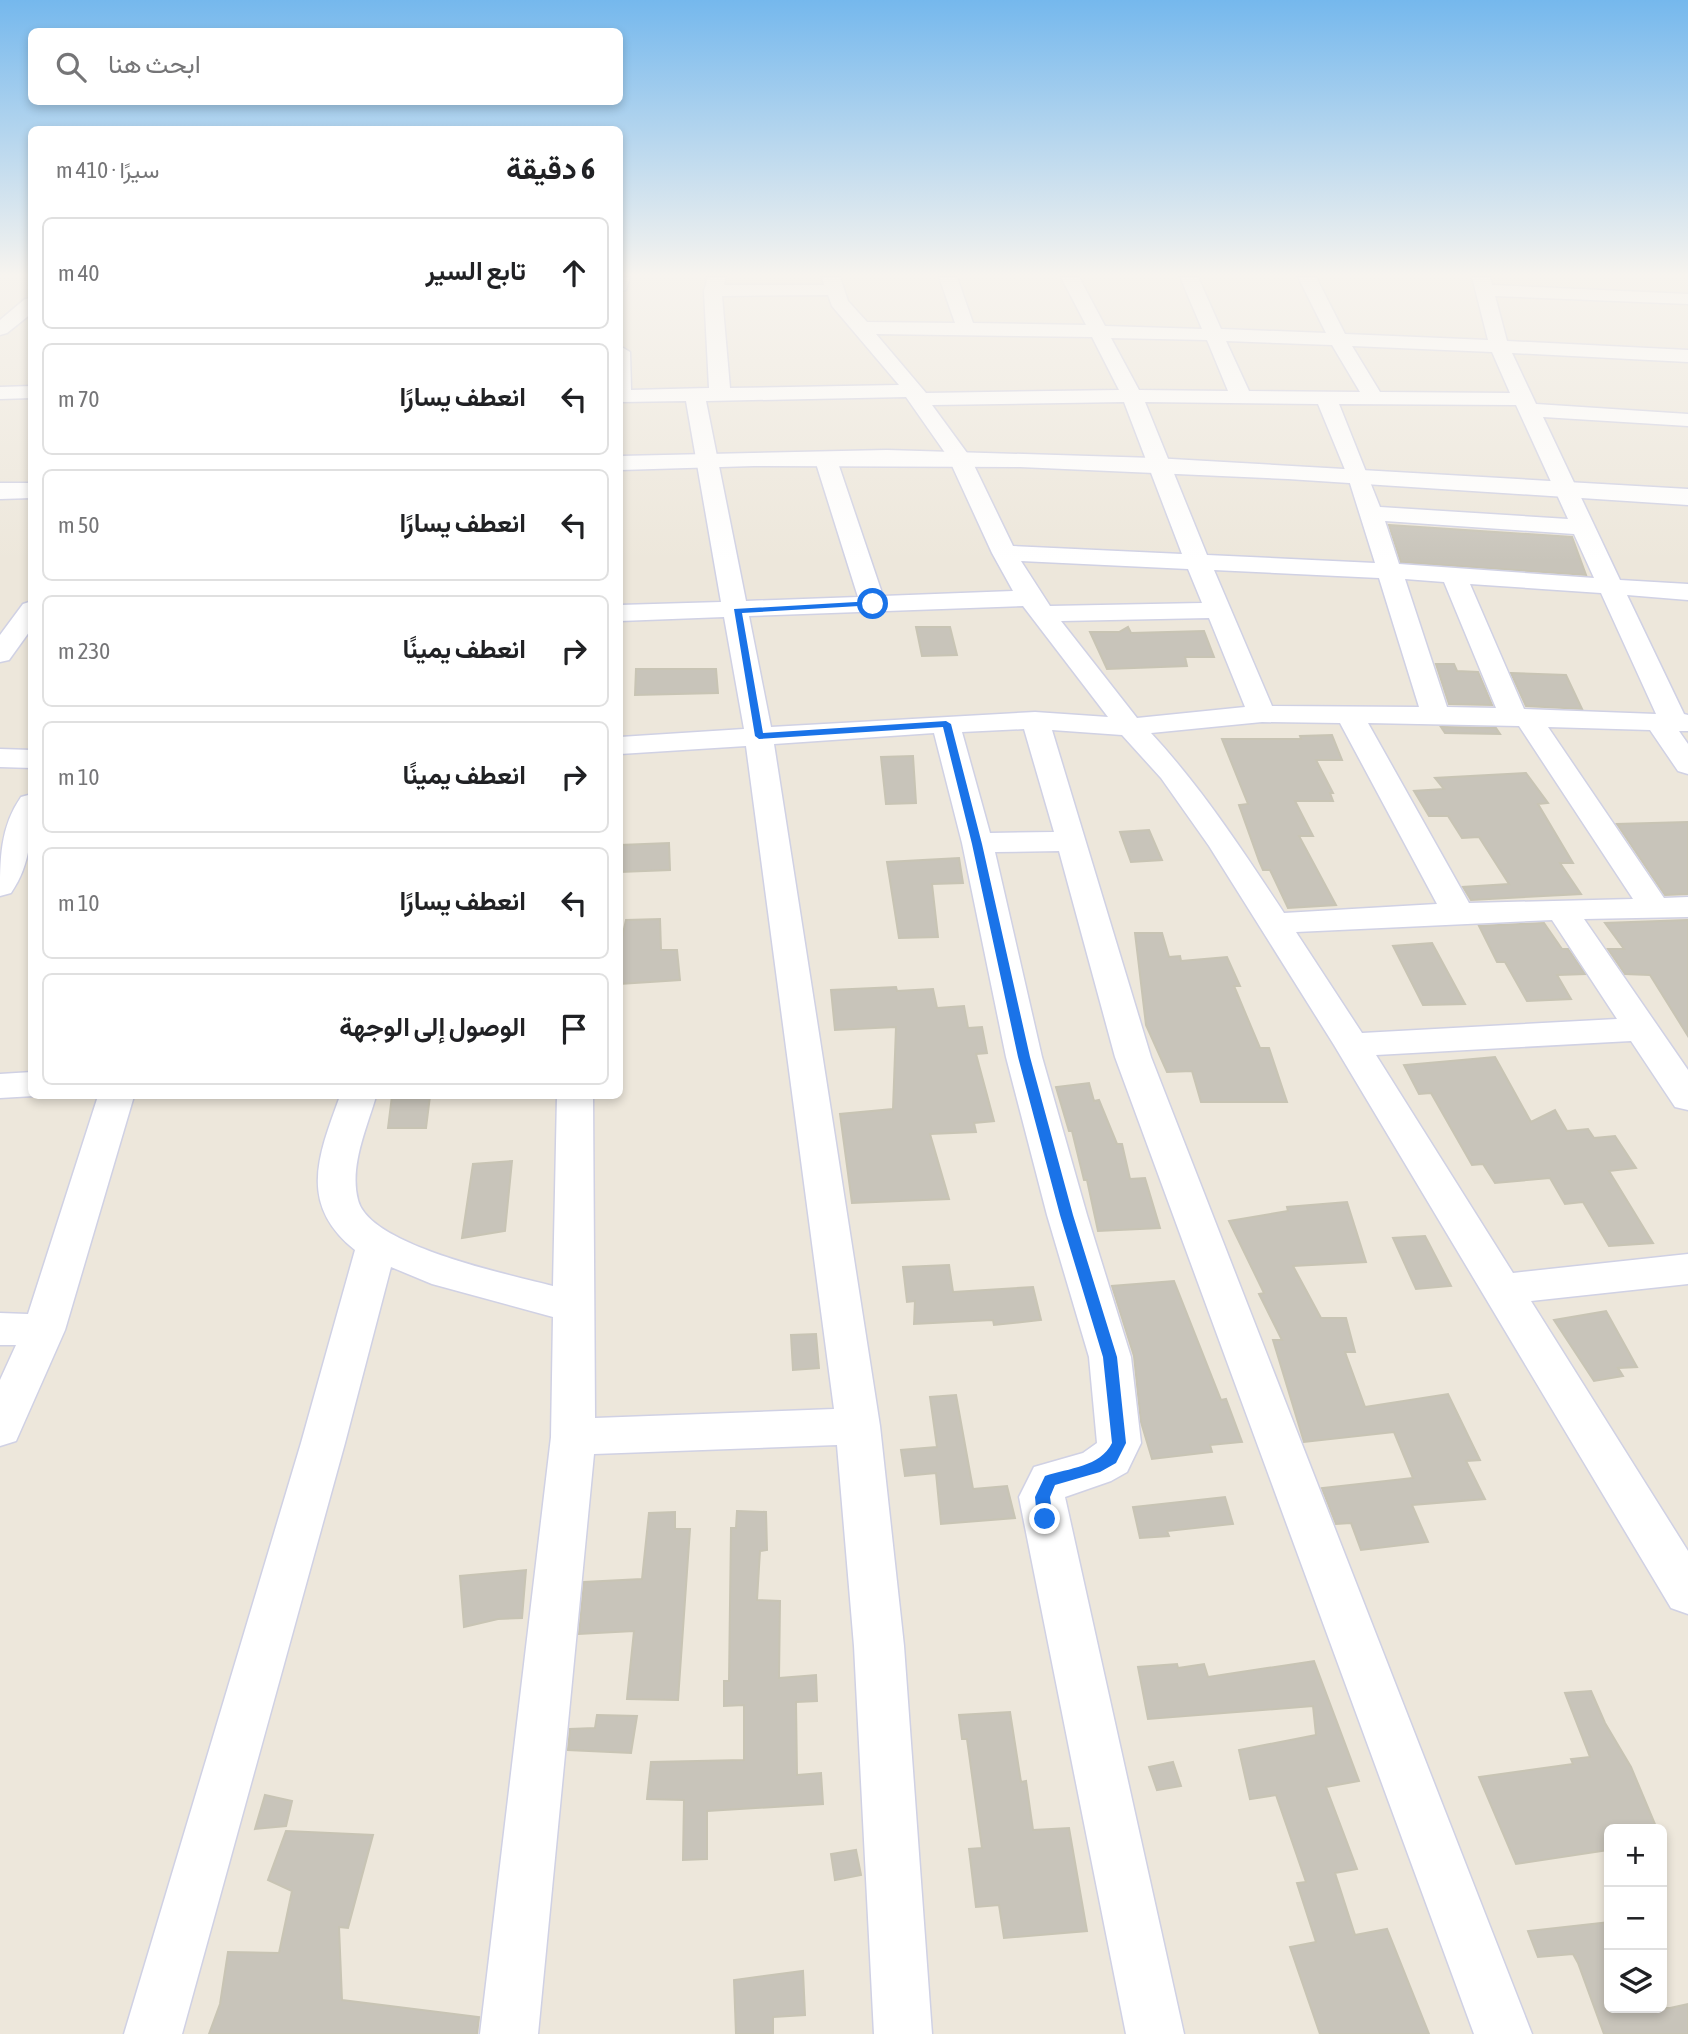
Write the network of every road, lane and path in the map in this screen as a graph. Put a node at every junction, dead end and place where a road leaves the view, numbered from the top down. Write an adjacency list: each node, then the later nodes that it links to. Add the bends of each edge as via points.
1 (709, 372): 9 (street)
2 (897, 372): 10 (street)
3 (1120, 372): 12 (street)
4 (1230, 372): 13 (street)
5 (1358, 372): 15 (street)
6 (1511, 372): 16 (street)
7 (28, 392): 8 (street)
8 (0, 393)
9 (708, 395): 10 (street); 11 (street); 20 (street)
10 (916, 395): 12 (street); 19 (street)
11 (623, 396)
12 (1132, 396): 13 (street); 22 (street)
13 (1241, 397): 14 (street)
14 (1326, 397): 15 (street); 23 (street)
15 (1374, 398): 16 (street)
16 (1526, 404): 17 (street); 24 (street)
17 (1688, 420)
18 (825, 457): 19 (street); 20 (street); 36 (street)
19 (958, 457): 22 (street); 30 (street)
20 (707, 459): 21 (street); 38 (street)
21 (623, 463)
22 (1161, 466): 23 (street); 31 (street)
23 (1359, 477): 24 (street); 28 (street)
24 (1565, 489): 27 (street); 29 (street)
25 (28, 490): 26 (street)
26 (0, 491)
27 (1688, 497)
28 (1371, 513): 29 (street); 32 (street)
29 (1582, 527): 34 (street)
30 (1004, 553): 31 (street); 37 (street)
31 (1197, 560): 32 (street); 39 (street)
32 (1390, 571): 33 (street); 45 (street)
33 (1454, 576): 34 (street); 46 (street)
34 (1609, 586): 35 (street); 48 (street)
35 (1688, 592)
36 (873, 604): 37 (street); 38 (street)
37 (1036, 606): 39 (street); 50 (street)
38 (737, 610): 40 (street); 51 (street)
39 (1218, 610): 43 (street)
40 (623, 613)
41 (28, 615): 42 (street)
42 (0, 654)
43 (1262, 714): 44 (street); 50 (street)
44 (1350, 715): 45 (street); 61 (street)
45 (1437, 715): 46 (street)
46 (1521, 717): 48 (street); 59 (street)
47 (1035, 720): 49 (street); 50 (street); 55 (street)
48 (1673, 723): 53 (street)
49 (946, 724): 51 (street); 56 (street)
50 (1130, 727): 62 (street, via 1179,782)
51 (759, 736): 52 (street); 77 (street)
52 (623, 747)
53 (1688, 765)
54 (28, 813): 57 (street)
55 (1072, 841): 56 (street); 85 (street, via 1133,1057)
56 (977, 844): 84 (street, via 1024,1057 1110,1357 1119,1443 1111,1459 1050,1480 1042,1497)
57 (0, 886)
58 (1688, 907): 59 (street)
59 (1655, 908): 60 (street)
60 (1562, 911): 61 (street); 63 (street)
61 (1458, 913): 62 (street)
62 (1272, 924): 64 (street)
63 (1640, 1029): 64 (street); 67 (street)
64 (1352, 1045): 73 (street)
65 (28, 1084): 66 (street)
66 (0, 1086)
67 (1688, 1098)
68 (115, 1099): 76 (street)
69 (357, 1099): 71 (street, via 338,1159 338,1200 349,1224)
70 (575, 1099): 74 (street)
71 (376, 1245): 74 (street, via 446,1273); 81 (street)
72 (1688, 1269): 73 (street)
73 (1503, 1289): 80 (street)
74 (574, 1307): 79 (street)
75 (0, 1329): 76 (street)
76 (44, 1330): 78 (street)
77 (858, 1426): 79 (street); 83 (street, via 879,1646)
78 (0, 1429)
79 (573, 1437): 82 (street)
80 (1688, 1593)
81 (153, 2034)
82 (509, 2034)
83 (903, 2034)
84 (1156, 2034)
85 (1503, 2034)

